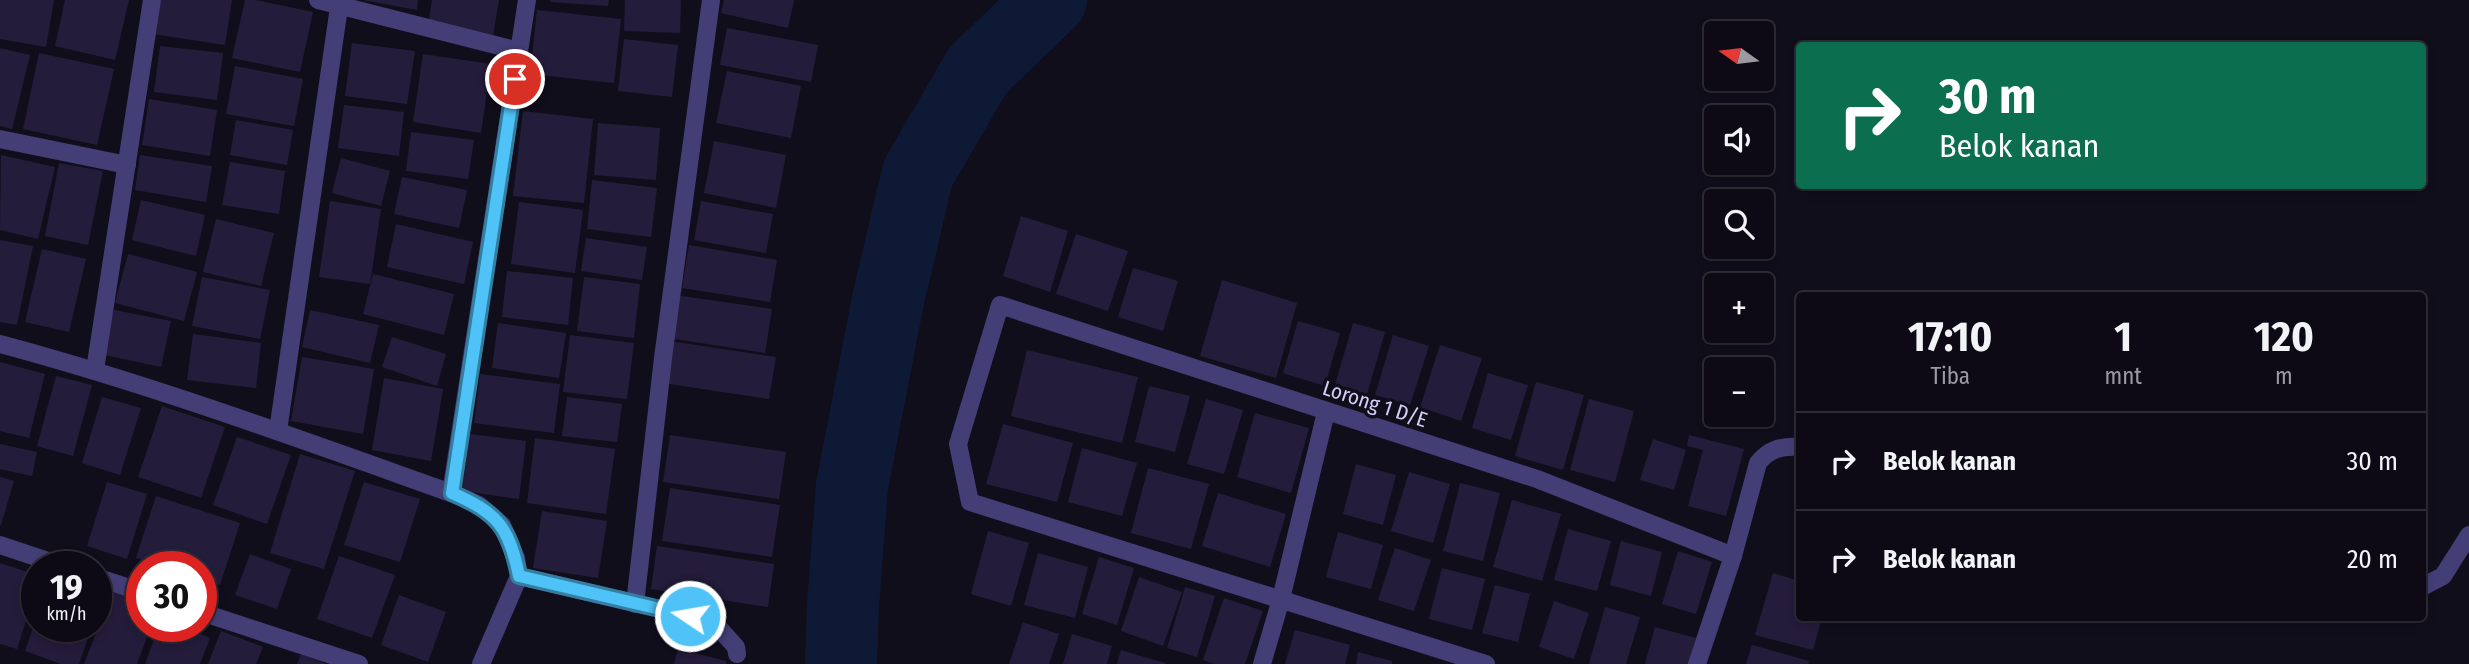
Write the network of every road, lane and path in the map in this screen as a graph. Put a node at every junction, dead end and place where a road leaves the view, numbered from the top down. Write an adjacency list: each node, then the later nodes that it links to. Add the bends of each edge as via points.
1 (152, 0): 8 (street)
2 (318, 0): 5 (street)
3 (527, 0): 6 (street)
4 (711, 0): 22 (street)
5 (340, 3): 6 (street); 12 (street)
6 (519, 51): 14 (street)
7 (0, 139): 8 (street)
8 (127, 165): 10 (street)
9 (0, 344): 10 (street)
10 (95, 370): 12 (street)
11 (1326, 412): 18 (street, Lorong 1 D/E, via 1537,479); 21 (street); 21 (street, Lorong 1 D/E, via 1000,305 958,444 970,502)
12 (278, 431): 14 (street)
13 (1796, 447): 18 (street, via 1783,446 1758,463)
14 (452, 493): 19 (street, via 479,505 502,525)
15 (2469, 535): 20 (street, via 2443,576)
16 (0, 545): 17 (street)
17 (21, 552)
18 (1732, 556): 29 (street)
19 (519, 576): 22 (street); 26 (street)
20 (2426, 585)
21 (1281, 600): 27 (street); 28 (street)
22 (635, 604): 24 (street, via 717,626)
23 (217, 617): 25 (street)
24 (737, 654)
25 (359, 664)
26 (481, 664)
27 (1262, 664)
28 (1486, 664)
29 (1696, 664)

